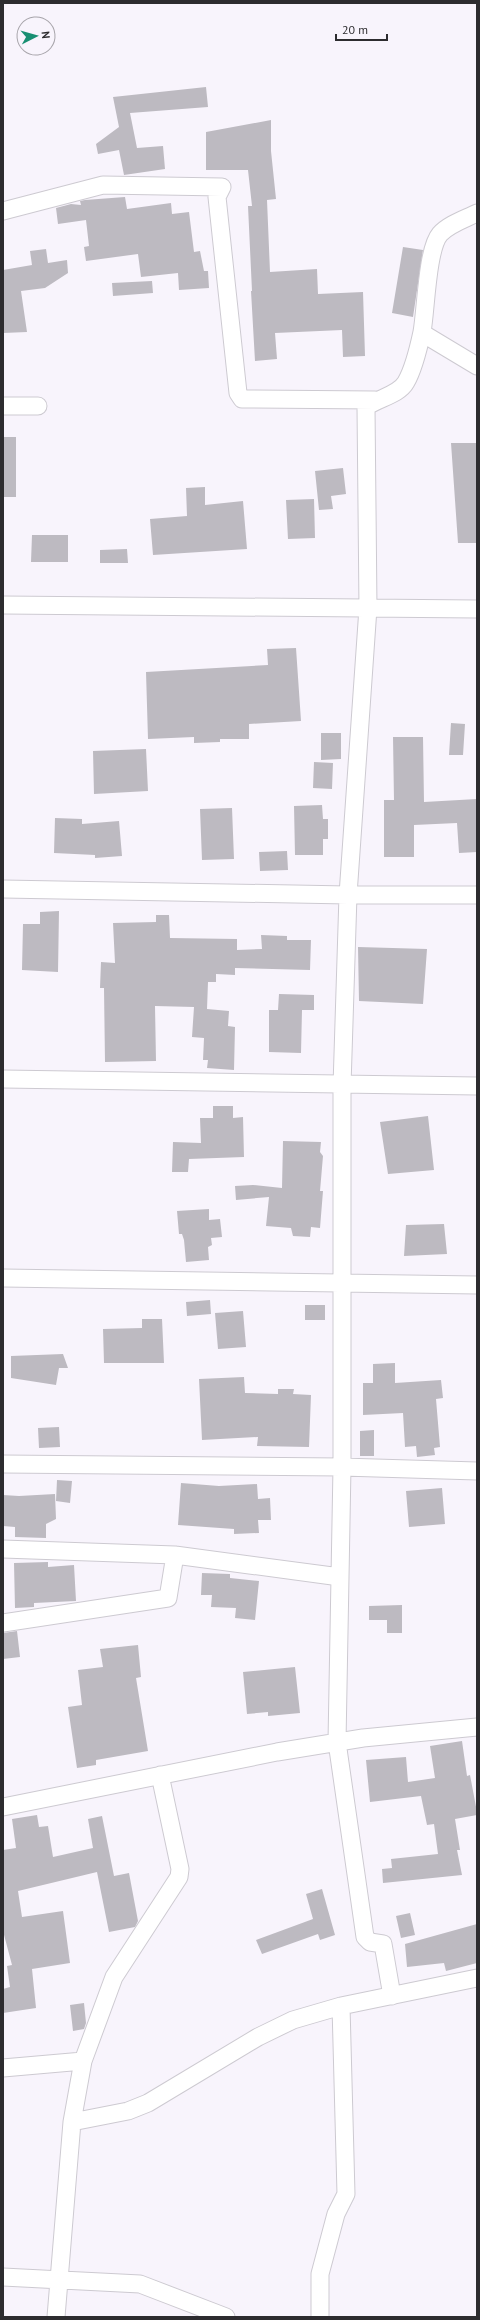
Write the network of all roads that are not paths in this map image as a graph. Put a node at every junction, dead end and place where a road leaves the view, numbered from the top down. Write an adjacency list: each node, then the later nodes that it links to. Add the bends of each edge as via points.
1 (3, 211): 5 (street, via 103,185 222,187 217,197 238,393 242,399)
2 (477, 213): 3 (street, via 447,228 439,235 432,258)
3 (422, 333): 4 (street); 5 (street, via 406,382 399,391)
4 (477, 366)
5 (375, 400): 9 (street, via 366,408)
6 (3, 406): 7 (street)
7 (38, 406)
8 (3, 605): 9 (street)
9 (368, 608): 10 (street); 12 (street)
10 (477, 609)
11 (3, 889): 12 (street)
12 (348, 895): 13 (street); 15 (street)
13 (477, 895)
14 (3, 1079): 15 (street)
15 (342, 1086): 16 (street); 18 (street)
16 (477, 1086)
17 (3, 1278): 18 (street)
18 (341, 1282): 19 (street); 21 (street)
19 (477, 1285)
20 (3, 1464): 21 (street)
21 (342, 1467): 22 (street); 25 (street)
22 (477, 1471)
23 (3, 1549): 24 (street)
24 (175, 1555): 25 (street); 26 (street, via 168,1598)
25 (340, 1577): 28 (street)
26 (3, 1624)
27 (477, 1727): 28 (street)
28 (337, 1742): 29 (street); 32 (street, via 365,1937 370,1942 383,1944)
29 (160, 1775): 30 (street); 34 (street, via 180,1869 179,1877 114,1977)
30 (3, 1807)
31 (477, 1978): 32 (street)
32 (392, 1996): 33 (street)
33 (341, 2006): 36 (street, via 293,2020 258,2037 148,2103 128,2111); 41 (street, via 347,2189 336,2214 320,2274)
34 (83, 2061): 35 (street); 36 (street)
35 (3, 2068)
36 (72, 2122): 38 (street)
37 (3, 2277): 38 (street)
38 (60, 2280): 39 (street); 40 (street, via 140,2284)
39 (56, 2317)
40 (226, 2317)
41 (320, 2317)

